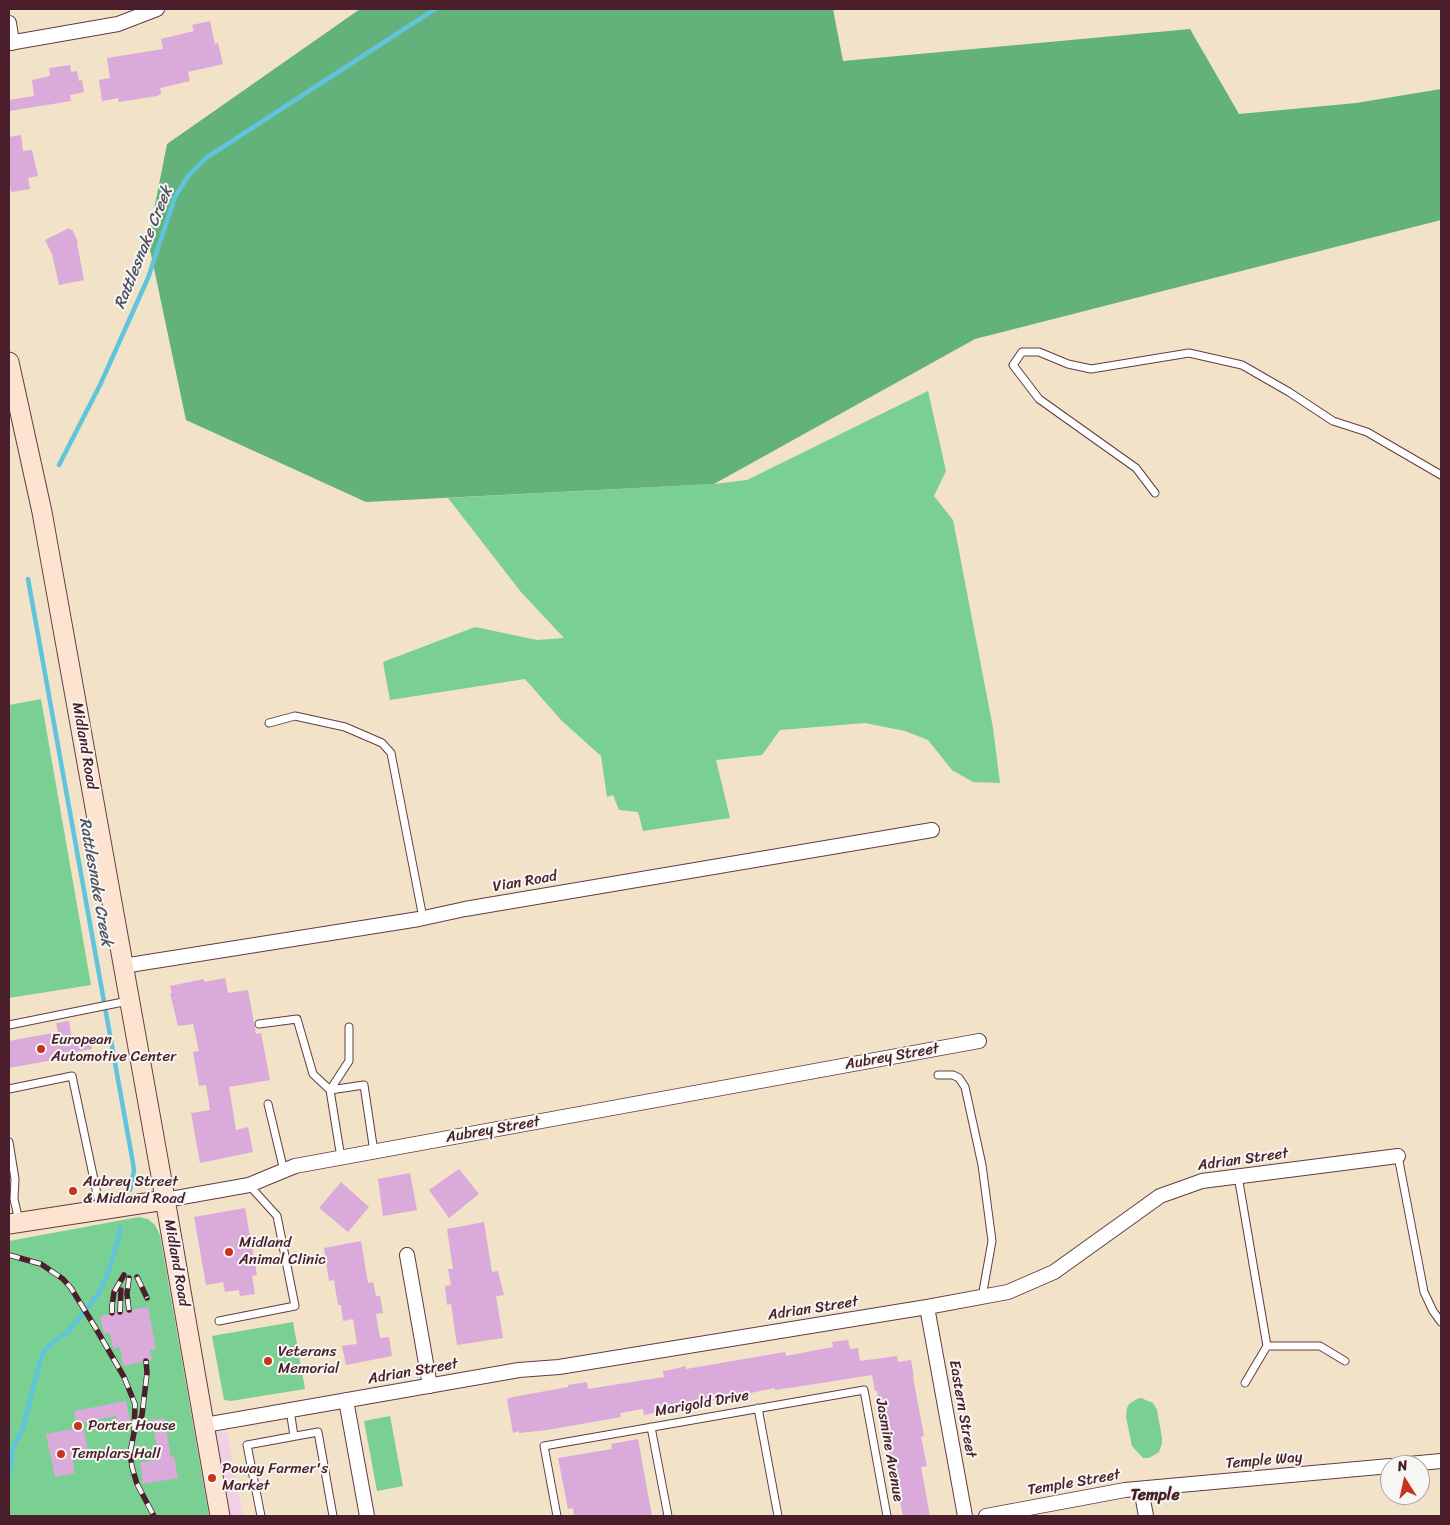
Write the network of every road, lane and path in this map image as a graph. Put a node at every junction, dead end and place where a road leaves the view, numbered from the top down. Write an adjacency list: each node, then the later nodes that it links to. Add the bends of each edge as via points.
1 (157, 9): 3 (street, via 118,24)
2 (9, 23): 3 (street)
3 (10, 43)
4 (9, 362): 10 (main road, Midland Road, via 42,512)
5 (1441, 475): 6 (lane, via 1367,432 1334,421 1242,365 1189,353 1091,368 1068,364 1039,352 1022,352 1013,365 1039,399 1136,468)
6 (1155, 493)
7 (269, 723): 9 (lane, via 295,716 345,727 382,743 391,753)
8 (932, 830): 9 (street, Vian Road)
9 (423, 918): 10 (street, Vian Road)
10 (123, 966): 11 (main road, Midland Road)
11 (121, 1003): 13 (lane); 27 (main road, Midland Road)
12 (259, 1024): 18 (lane, via 297,1019 313,1074)
13 (9, 1025)
14 (348, 1027): 18 (lane, via 349,1061)
15 (980, 1041): 21 (street, Aubrey Street)
16 (938, 1075): 31 (lane, via 953,1075 965,1087 982,1165 992,1242)
17 (9, 1089): 28 (lane, via 72,1076)
18 (330, 1090): 21 (lane, via 364,1085); 23 (lane)
19 (268, 1104): 24 (lane)
20 (9, 1142): 29 (lane, via 15,1179)
21 (374, 1152): 23 (street, Aubrey Street)
22 (1398, 1156): 25 (street, Adrian Street); 34 (lane, via 1424,1292)
23 (341, 1158): 24 (street, Aubrey Street, via 294,1166)
24 (284, 1171): 26 (street, Aubrey Street)
25 (1238, 1176): 31 (street, Adrian Street, via 1202,1181 1160,1196 1054,1272 1008,1292); 35 (lane)
26 (249, 1185): 27 (street, Aubrey Street); 33 (lane, via 277,1216 295,1306)
27 (165, 1200): 28 (main road, Aubrey Street); 43 (main road, Midland Road)
28 (100, 1209): 29 (main road, Aubrey Street)
29 (14, 1223)
30 (407, 1255): 38 (street)
31 (982, 1297): 32 (street, Adrian Street)
32 (927, 1307): 38 (street, Adrian Street); 56 (street, Eastern Street)
33 (219, 1321)
34 (1441, 1322)
35 (1267, 1346): 36 (lane, via 1320,1346); 37 (lane)
36 (1345, 1361)
37 (1245, 1383)
38 (430, 1386): 40 (street, Adrian Street)
39 (864, 1390): 41 (lane, Marigold Drive); 55 (lane, Jasmine Avenue)
40 (346, 1400): 42 (street, Adrian Street); 51 (street)
41 (758, 1408): 44 (lane, Marigold Drive); 54 (lane)
42 (290, 1410): 43 (street, Adrian Street); 45 (lane)
43 (205, 1424): 48 (main road, Midland Road)
44 (651, 1427): 52 (lane, Marigold Drive, via 544,1446); 53 (lane)
45 (294, 1436): 49 (lane, via 247,1445); 50 (lane, via 318,1432)
46 (1380, 1467): 47 (street, Temple Way)
47 (1141, 1488): 57 (street, Temple Street); 58 (street, Temple Street)
48 (220, 1516)
49 (261, 1516)
50 (333, 1516)
51 (367, 1516)
52 (557, 1516)
53 (668, 1516)
54 (778, 1516)
55 (887, 1516)
56 (965, 1516)
57 (986, 1516)
58 (1146, 1516)

